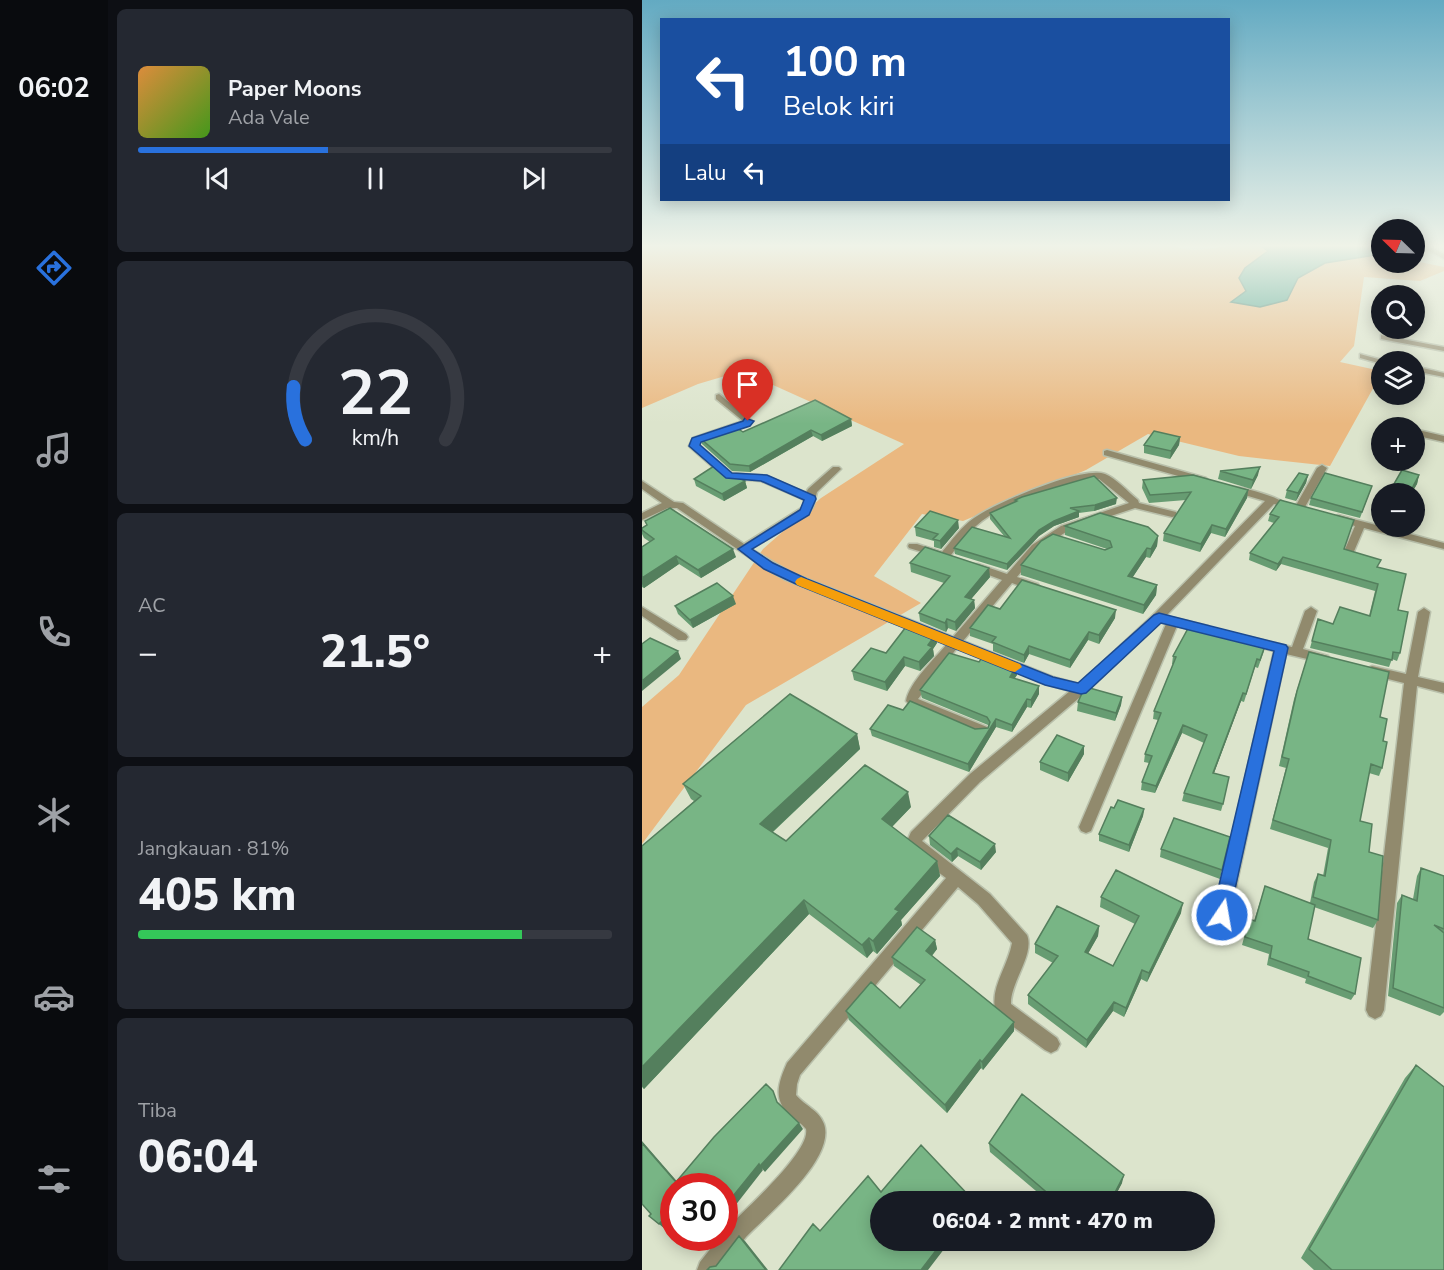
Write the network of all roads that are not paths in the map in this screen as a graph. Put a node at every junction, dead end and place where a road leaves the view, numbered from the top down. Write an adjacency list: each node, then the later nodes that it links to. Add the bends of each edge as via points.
1 (1394, 339): 2 (street)
2 (1444, 349)
3 (1363, 356): 4 (street)
4 (1371, 358)
5 (1425, 371): 6 (street)
6 (1444, 375)
7 (719, 397): 14 (street, via 748,421 696,440 694,446 729,476 763,478)
8 (1425, 435): 9 (street)
9 (1444, 439)
10 (1107, 453): 15 (street)
11 (1322, 468): 15 (street, via 1305,509)
12 (836, 469): 14 (street, via 814,489)
13 (642, 484): 16 (street)
14 (811, 499): 24 (street, via 804,512)
15 (1272, 500): 32 (street)
16 (670, 504): 20 (street); 24 (street, via 683,507)
17 (1133, 505): 18 (street); 26 (street, via 1102,476 1087,475 984,515); 27 (street, via 1065,528 1025,558)
18 (1172, 514)
19 (1330, 516): 21 (street)
20 (642, 517)
21 (1361, 524): 23 (street); 25 (street)
22 (913, 546): 26 (street)
23 (1444, 546)
24 (744, 549): 37 (street, via 795,579)
25 (1348, 554)
26 (945, 556): 27 (street)
27 (1009, 579): 28 (street); 37 (street)
28 (1043, 590)
29 (642, 611): 35 (street)
30 (1311, 611): 38 (street)
31 (1424, 612): 39 (street)
32 (1159, 618): 33 (street); 41 (street)
33 (1173, 622): 34 (street); 43 (street)
34 (1216, 632)
35 (682, 637)
36 (1238, 638): 38 (street)
37 (954, 643): 41 (street, via 1050,681); 42 (street, via 912,701)
38 (1289, 650): 39 (street); 45 (street)
39 (1411, 681): 40 (street); 46 (street)
40 (1444, 688)
41 (1081, 689): 44 (street, via 948,802 916,837 918,848)
42 (982, 731)
43 (1086, 827)
44 (957, 877): 47 (street, via 984,899 1021,940 1019,955 1000,996 1003,1009); 48 (street, via 793,1069 786,1094 815,1125 817,1135 812,1147)
45 (1222, 915)
46 (1375, 1010)
47 (1051, 1044)
48 (708, 1270)

